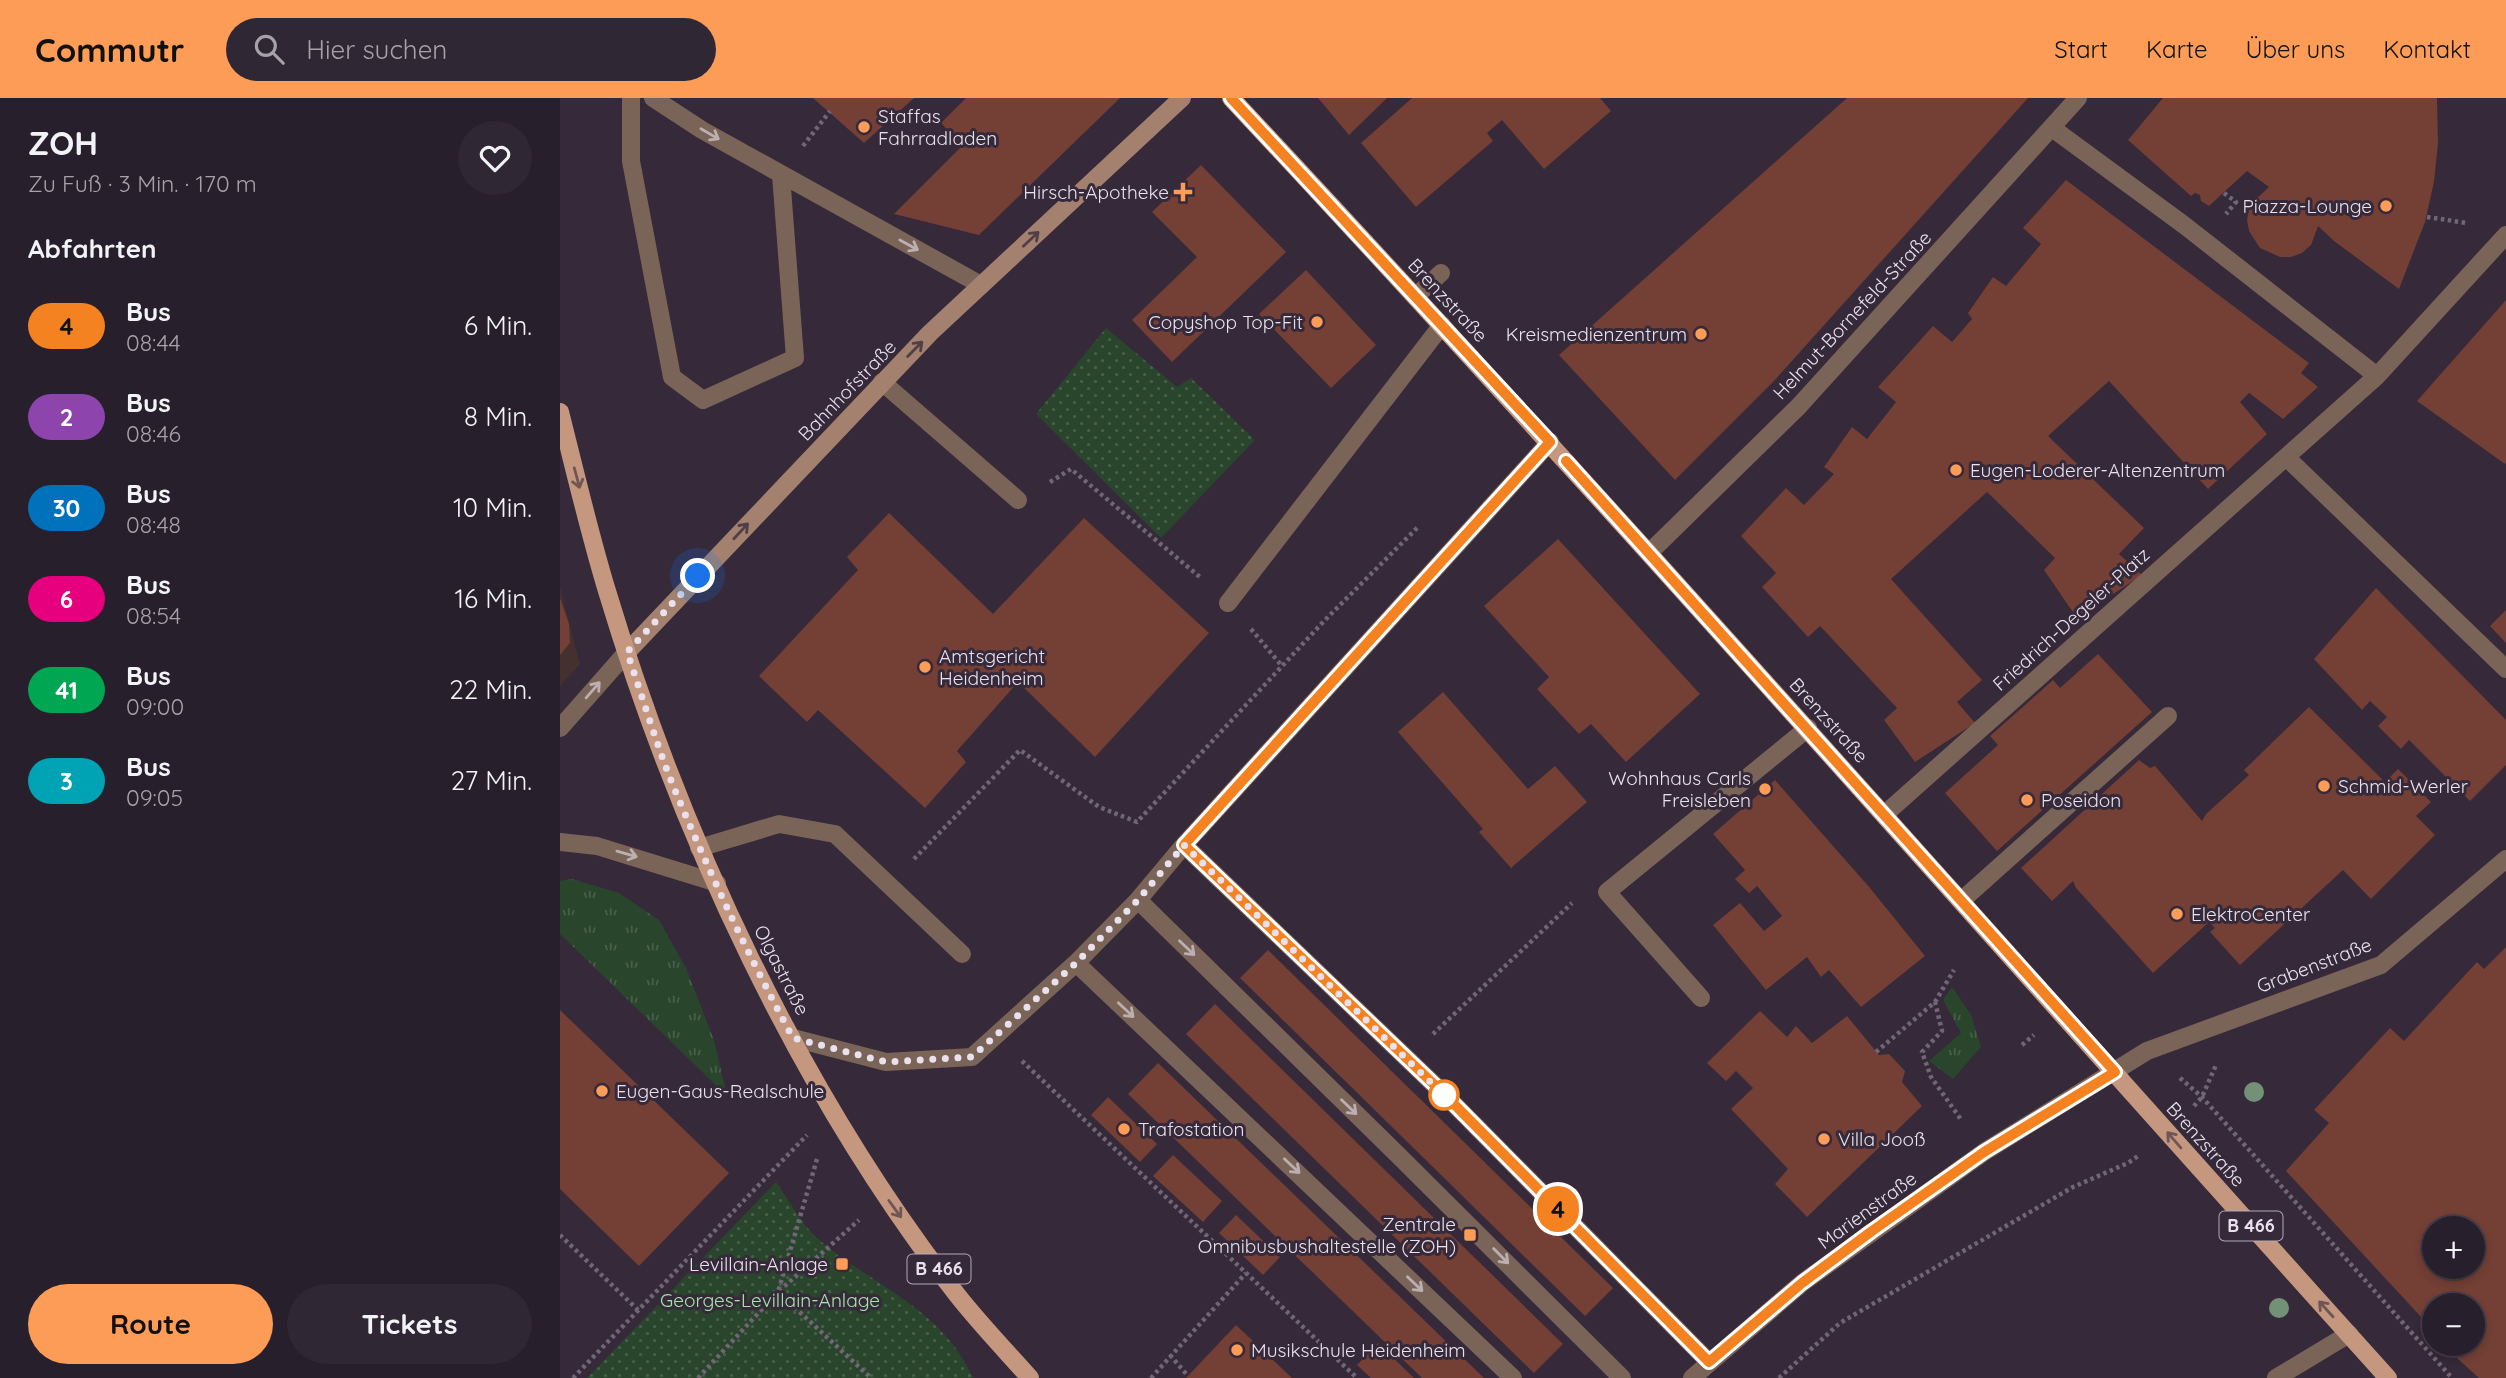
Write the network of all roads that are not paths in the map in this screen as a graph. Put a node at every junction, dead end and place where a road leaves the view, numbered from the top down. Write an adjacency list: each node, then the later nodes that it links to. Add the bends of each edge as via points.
1 (631, 98): 7 (street, via 631,160 672,377 703,400 795,358)
2 (653, 98): 7 (street, one-way to 7)
3 (1182, 98): 10 (main road, Bahnhofstraße, one-way to 3)
4 (1231, 98): 11 (main road, Brenzstraße / B 466)
5 (2078, 98): 6 (street, Helmut-Bornefeld-Straße)
6 (2052, 128): 13 (street); 19 (street, Helmut-Bornefeld-Straße, via 1799,405)
7 (781, 175): 10 (street, one-way to 10)
8 (2506, 235): 13 (street, Friedrich-Degeler-Platz)
9 (1441, 273): 11 (street)
10 (981, 285): 14 (main road, Bahnhofstraße, one-way to 10)
11 (1416, 296): 12 (main road, Brenzstraße / B 466)
12 (1442, 325): 16 (main road, Brenzstraße / B 466); 20 (street)
13 (2377, 376): 17 (street, Friedrich-Degeler-Platz)
14 (882, 382): 18 (street); 21 (main road, Bahnhofstraße, one-way to 14)
15 (560, 412): 21 (main road, B 466, one-way to 21, via 606,590)
16 (1550, 442): 19 (main road, Brenzstraße / B 466); 28 (street)
17 (2286, 457): 22 (street); 26 (street, Friedrich-Degeler-Platz)
18 (1018, 500)
19 (1648, 553): 25 (main road, Brenzstraße / B 466)
20 (1228, 603)
21 (627, 652): 24 (street, Bahnhofstraße, one-way to 21); 29 (main road, Olgastraße / B 466)
22 (2506, 669)
23 (2168, 716): 33 (street)
24 (560, 728)
25 (1808, 728): 26 (main road, Brenzstraße / B 466); 36 (street, via 1607,892)
26 (1885, 814): 33 (main road, Brenzstraße / B 466)
27 (560, 842): 31 (street, one-way to 31, via 597,846)
28 (1184, 845): 32 (street); 40 (street, via 1407,1058)
29 (699, 848): 31 (main road, Olgastraße / B 466); 34 (street, via 779,824 835,834)
30 (2506, 859): 38 (street, Grabenstraße, via 2381,965 2147,1051)
31 (717, 883): 37 (main road, Olgastraße / B 466)
32 (1138, 900): 35 (street); 43 (street, one-way to 43)
33 (1961, 901): 38 (main road, Brenzstraße / B 466)
34 (962, 954)
35 (1076, 963): 37 (street, via 972,1057 886,1062); 42 (street, one-way to 42)
36 (1701, 998)
37 (793, 1038): 41 (main road, Olgastraße / B 466, one-way to 41, via 886,1197 959,1297)
38 (2115, 1072): 39 (main road, Brenzstraße / B 466, one-way to 38); 40 (street, Marienstraße, via 1984,1152 1802,1283)
39 (2349, 1334): 45 (street); 46 (main road, Brenzstraße / B 466)
40 (1709, 1362): 44 (street, Marienstraße)
41 (1030, 1378)
42 (1513, 1378)
43 (1622, 1378)
44 (1692, 1378)
45 (2276, 1378)
46 (2388, 1378)

